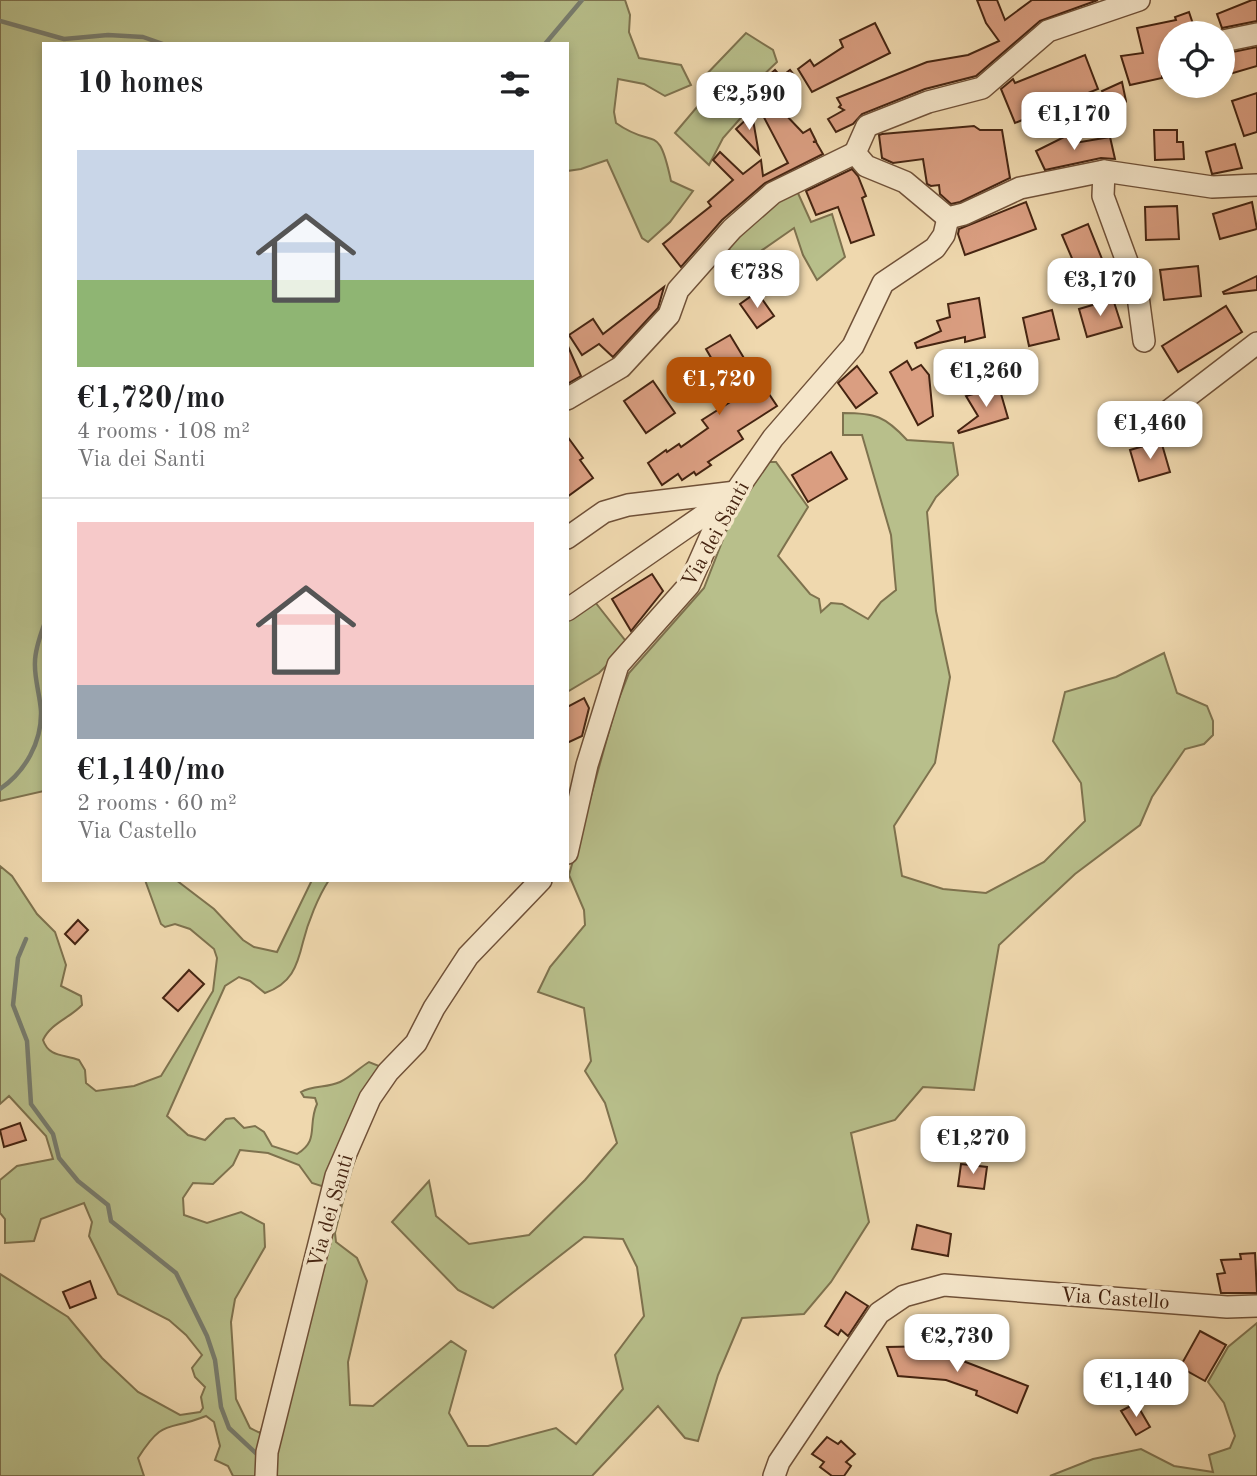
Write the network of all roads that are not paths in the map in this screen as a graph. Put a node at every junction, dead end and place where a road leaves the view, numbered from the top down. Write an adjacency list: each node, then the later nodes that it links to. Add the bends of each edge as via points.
1 (1139, 0): 4 (street, via 1048,31 982,88 928,102 867,126)
2 (1257, 34): 3 (street)
3 (1235, 39)
4 (855, 153): 7 (street, via 866,166 905,182); 10 (street, via 773,193 732,229 678,290 669,315 621,367)
5 (1104, 171): 6 (street, via 1212,187); 7 (street, via 1020,188); 8 (street, via 1103,196 1137,289)
6 (1257, 185)
7 (948, 218): 12 (street, Via dei Santi, via 935,248 883,284 853,346 773,438)
8 (1144, 341)
9 (1257, 343): 11 (street, via 1162,416)
10 (569, 398)
11 (1135, 421)
12 (736, 492): 13 (street, Via dei Santi); 14 (street, via 628,505 604,512)
13 (721, 513): 15 (street, via 707,513); 16 (street, Via dei Santi, via 689,585 618,666 587,765)
14 (569, 537)
15 (569, 609)
16 (569, 844)
17 (539, 882): 19 (street, Via dei Santi, via 468,956 416,1042 370,1098 336,1176 267,1452)
18 (1257, 1306): 20 (street, Via Castello, via 944,1285 904,1296 878,1313)
19 (266, 1476)
20 (774, 1476)

